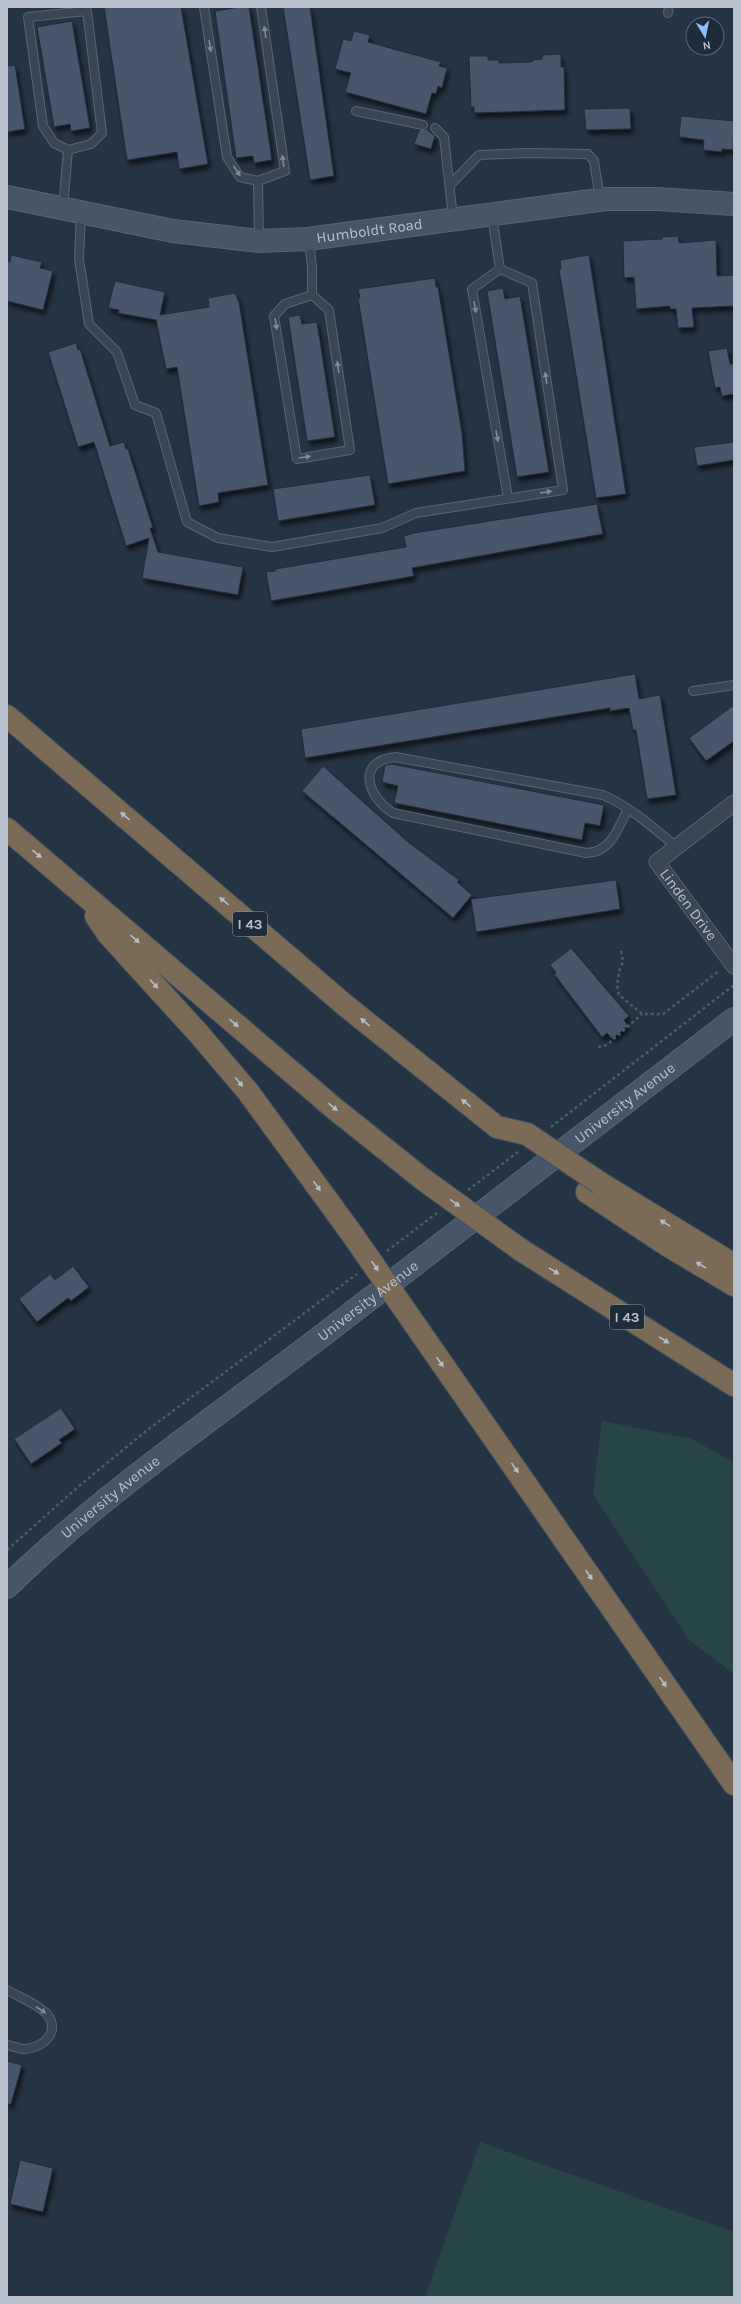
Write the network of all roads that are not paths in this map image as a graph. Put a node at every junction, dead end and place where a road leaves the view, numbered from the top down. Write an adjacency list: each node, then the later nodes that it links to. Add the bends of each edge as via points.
1 (204, 7): 7 (lane, one-way to 7, via 227,157 240,177)
2 (261, 7): 7 (lane, one-way to 2, via 285,171)
3 (356, 111): 4 (lane)
4 (423, 125)
5 (435, 128): 8 (lane, via 444,137)
6 (68, 150): 6 (lane, via 91,144 102,133 87,11 28,17 43,126 54,143); 12 (lane)
7 (258, 181): 16 (lane)
8 (450, 185): 10 (lane, via 479,155 588,154 594,162); 14 (lane)
9 (7, 197): 12 (main road, Humboldt Road)
10 (600, 200): 11 (main road, Humboldt Road, via 657,199); 13 (main road, Humboldt Road)
11 (734, 204)
12 (72, 212): 16 (main road, Humboldt Road, via 173,232); 19 (lane, via 89,324 117,352 135,405 156,413 187,522 218,538 272,548 382,528 416,513)
13 (492, 214): 14 (main road, Humboldt Road); 17 (lane)
14 (453, 219): 15 (main road, Humboldt Road)
15 (308, 240): 16 (main road, Humboldt Road); 18 (lane, via 312,267)
16 (259, 241)
17 (500, 269): 19 (lane, one-way to 19, via 472,289); 19 (lane, one-way to 17, via 563,490 532,283)
18 (312, 295): 18 (lane, one-way to 18, via 285,304 274,316 297,459 350,450 329,310)
19 (508, 498)
20 (734, 685): 21 (lane)
21 (693, 691)
22 (7, 716): 30 (highway, I 43, one-way to 22, via 497,1127 346,1006)
23 (734, 803): 26 (street, Linden Drive)
24 (628, 809): 24 (lane, via 603,795 395,757 383,758 374,763 370,775 374,796 382,806 393,813 586,853 602,851 608,845); 26 (lane)
25 (7, 829): 27 (highway, I 43, one-way to 27)
26 (677, 847): 28 (street, Linden Drive, via 657,862)
27 (77, 888): 33 (highway, I 43, one-way to 33, bridge, via 335,1109 424,1180 521,1250); 35 (highway, one-way to 35, bridge, via 108,934 249,1093 352,1234)
28 (732, 964)
29 (734, 1019): 34 (main road, University Avenue, via 130,1480 82,1519)
30 (594, 1187): 31 (highway, one-way to 30); 32 (highway, I 43, one-way to 30, via 667,1245)
31 (734, 1265)
32 (734, 1285)
33 (734, 1385)
34 (7, 1587)
35 (734, 1784)
36 (7, 1990): 37 (lane, one-way to 37, via 45,2012 53,2027 45,2042 35,2047 24,2049)
37 (7, 2045)

